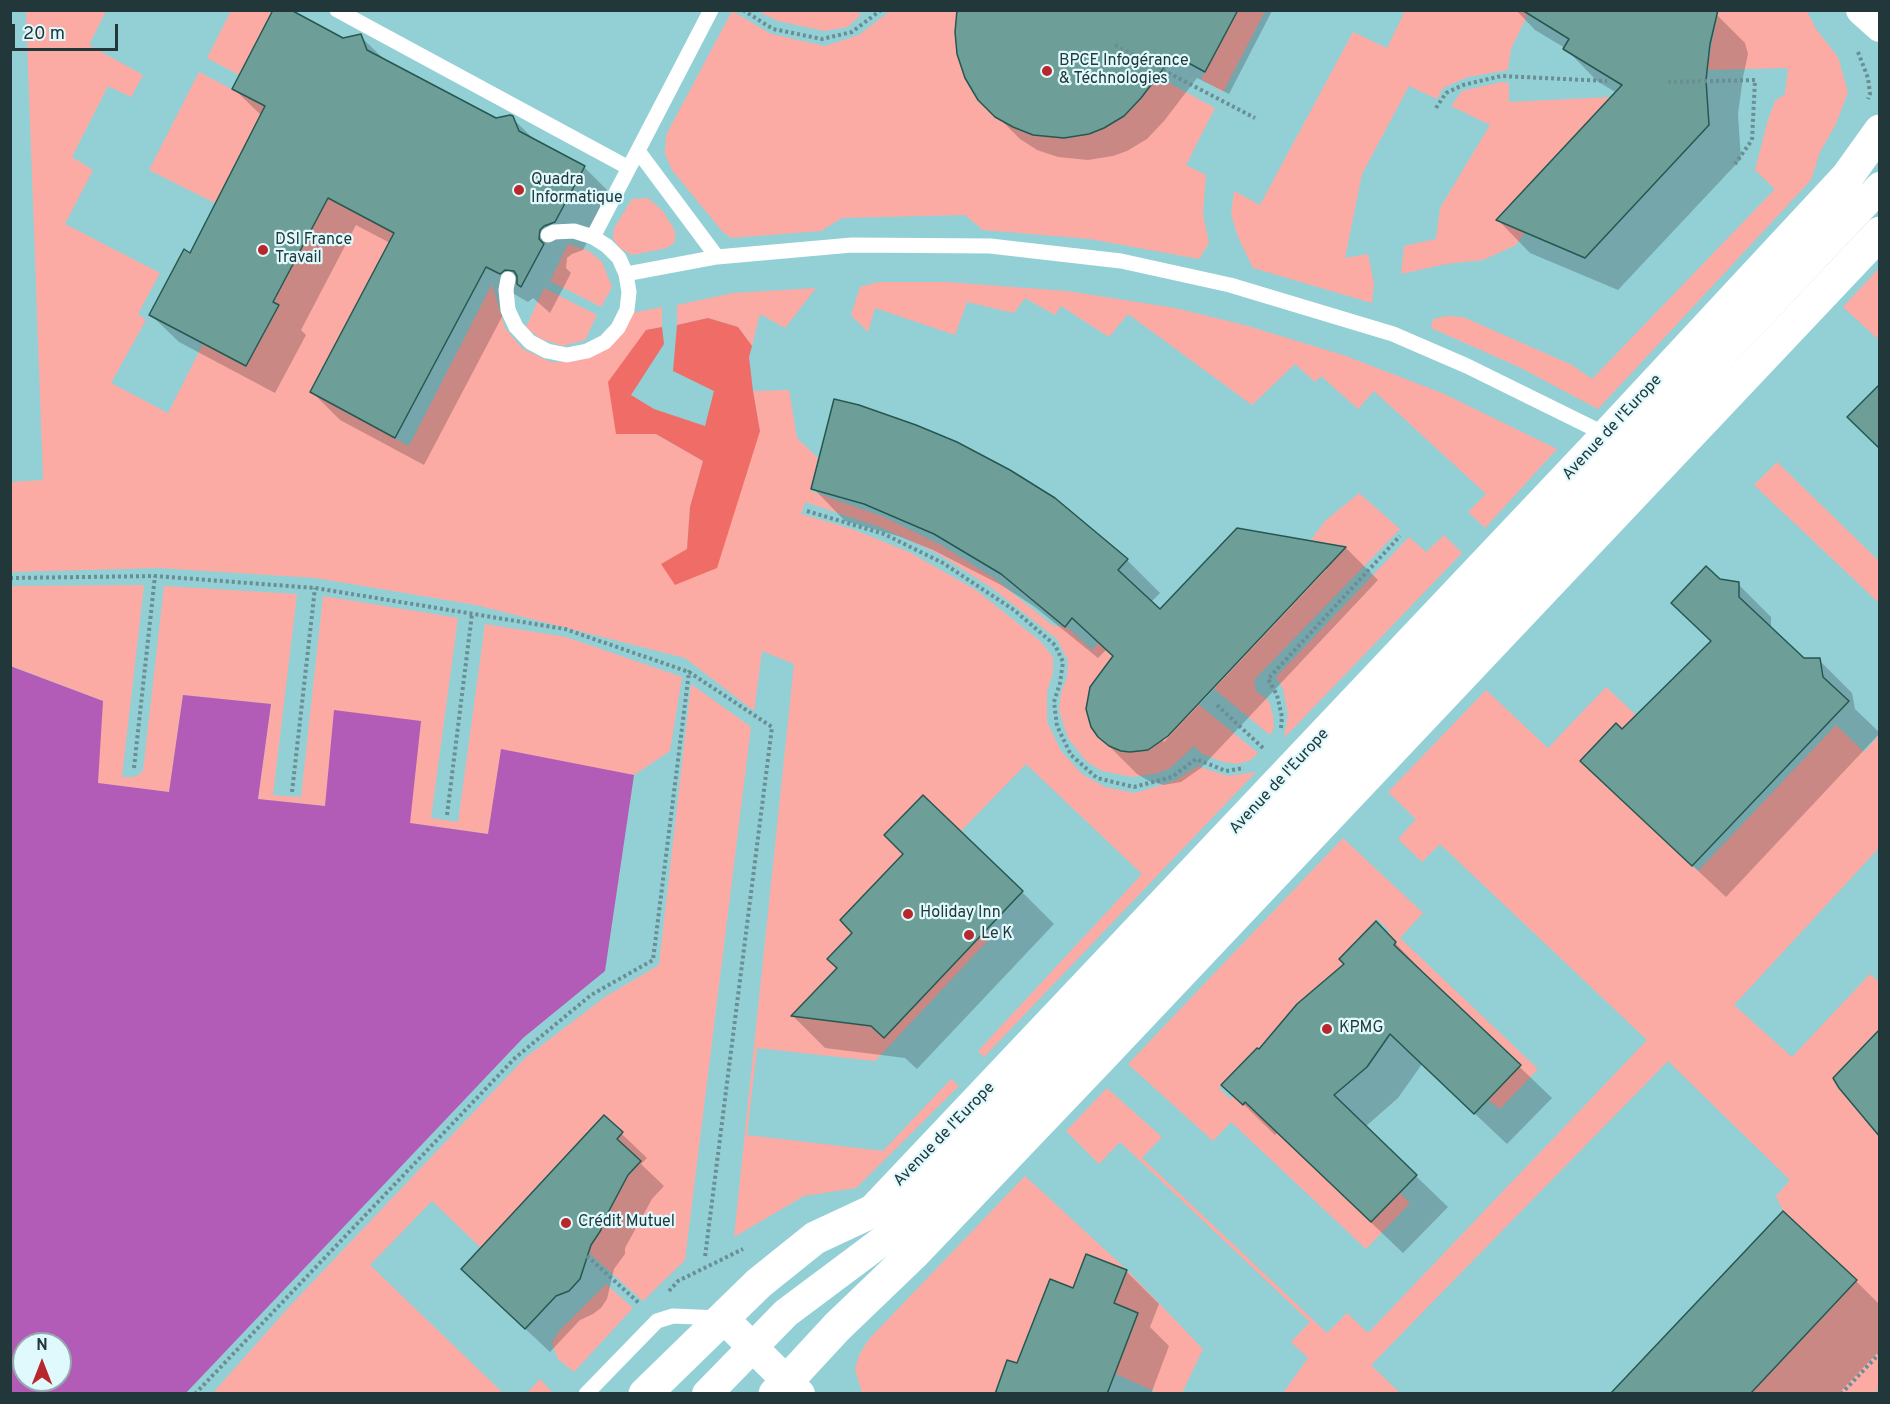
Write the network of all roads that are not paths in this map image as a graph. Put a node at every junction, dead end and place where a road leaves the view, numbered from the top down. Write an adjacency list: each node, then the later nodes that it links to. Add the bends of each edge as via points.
1 (337, 10): 7 (lane)
2 (711, 10): 6 (lane)
3 (1861, 10): 4 (street)
4 (1880, 27)
5 (1873, 117): 15 (street, Avenue de l'Europe, via 1847,177)
6 (638, 151): 7 (lane); 12 (lane)
7 (629, 168): 11 (lane)
8 (1880, 188): 17 (street, Avenue de l'Europe, via 939,1186 885,1239 786,1314)
9 (1880, 233): 18 (street, via 1102,1056 914,1253 837,1327)
10 (548, 235): 11 (lane, via 574,231)
11 (593, 237): 13 (lane, via 619,258)
12 (717, 256): 13 (lane); 15 (lane, via 852,245 978,246 1121,261 1230,285 1393,334)
13 (626, 274): 14 (lane, via 627,309 618,328 605,342 567,355 530,342 516,327 508,309)
14 (508, 279)
15 (1607, 435): 16 (street, Avenue de l'Europe, via 873,1211 815,1238)
16 (723, 1318): 17 (street); 20 (lane, via 673,1316 657,1321); 21 (street, Avenue de l'Europe)
17 (753, 1347): 18 (street); 19 (street, Avenue de l'Europe)
18 (788, 1389)
19 (708, 1393)
20 (586, 1394)
21 (645, 1394)

